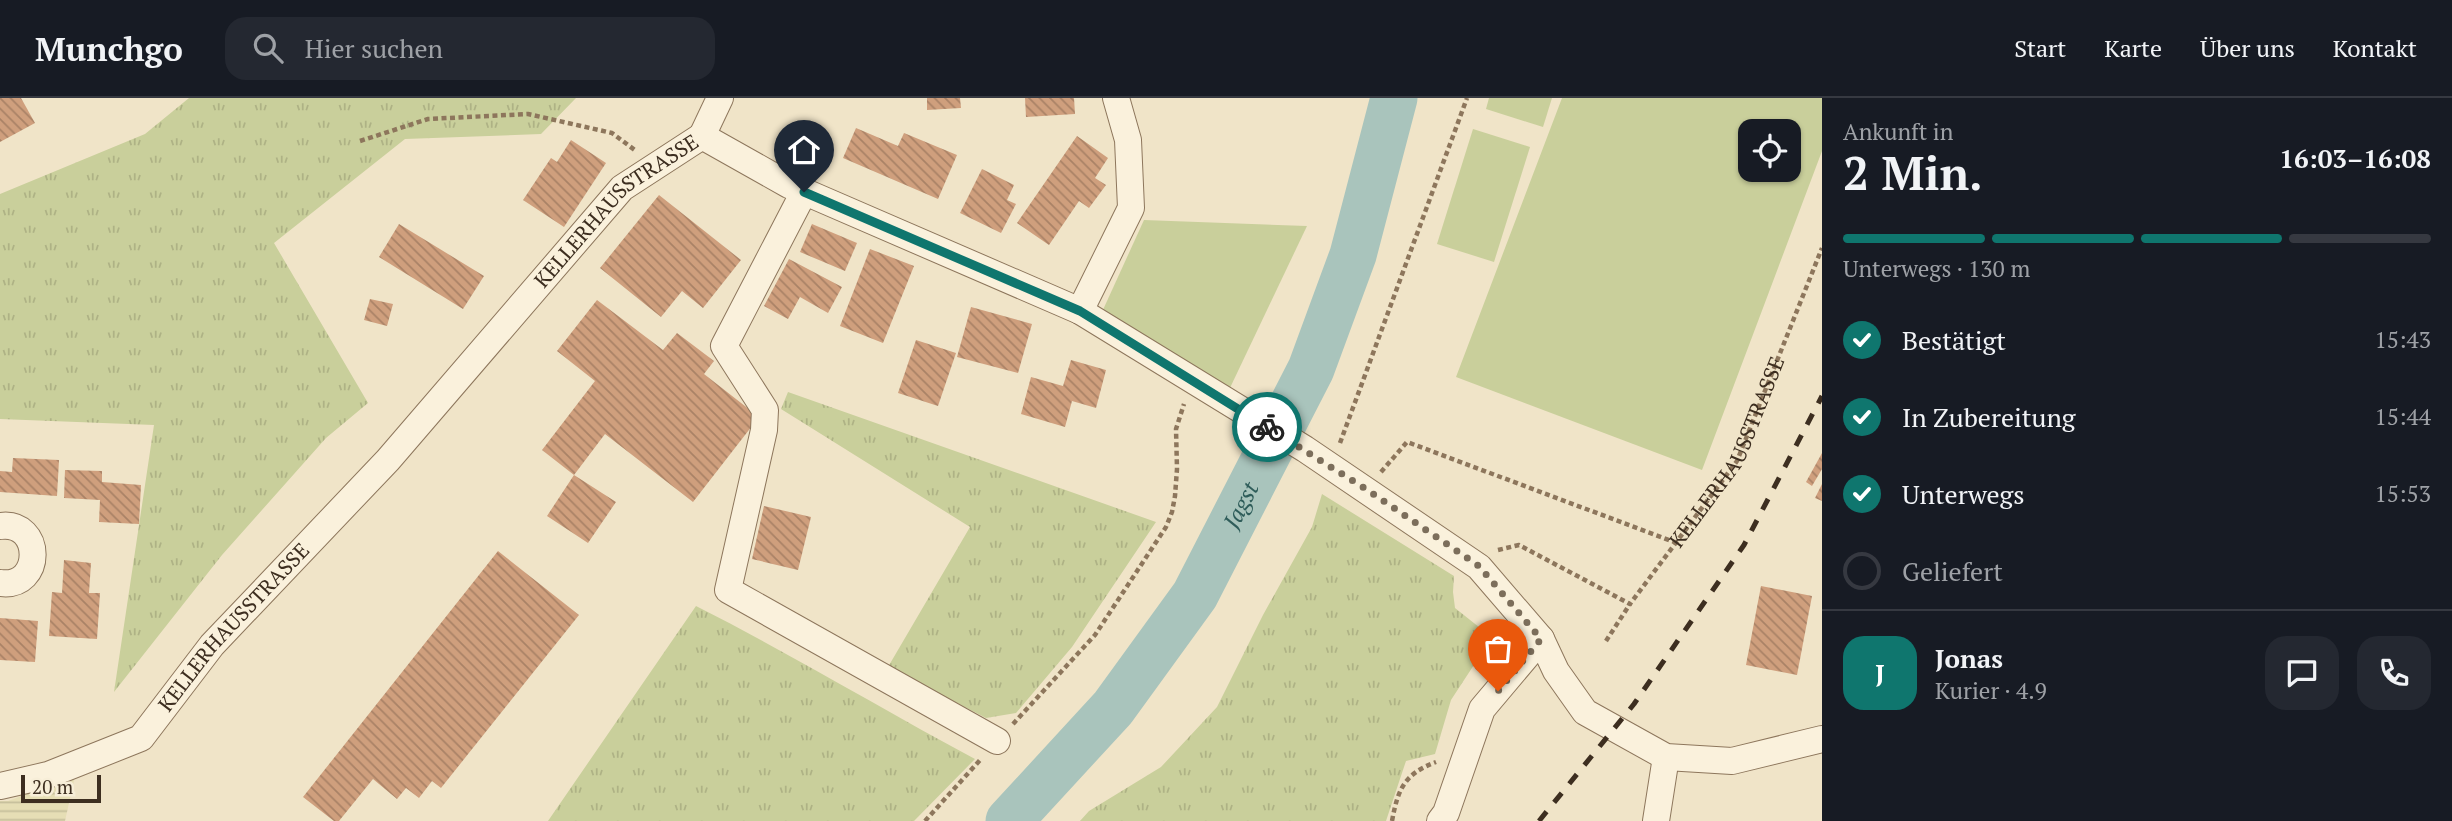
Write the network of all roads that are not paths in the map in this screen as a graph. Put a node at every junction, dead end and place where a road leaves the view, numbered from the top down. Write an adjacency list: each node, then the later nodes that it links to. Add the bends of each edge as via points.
1 (720, 98): 3 (street)
2 (1116, 98): 5 (street, via 1128,140 1131,208)
3 (702, 136): 4 (street, KELLERHAUSSTRASSE); 12 (street, KELLERHAUSSTRASSE, via 622,188 388,460 212,645 141,738 48,775)
4 (804, 192): 5 (street, KELLERHAUSSTRASSE); 10 (street, via 724,346 765,410 728,590)
5 (1080, 311): 8 (street, KELLERHAUSSTRASSE, via 1305,449 1479,566)
6 (0, 526): 7 (street, via 24,532 34,559 24,576)
7 (0, 583)
8 (1541, 639): 11 (street, KELLERHAUSSTRASSE, via 1556,671 1585,712); 13 (street, via 1482,709)
9 (1822, 739): 11 (street, via 1732,761)
10 (997, 741)
11 (1666, 757): 14 (street)
12 (0, 786)
13 (1440, 821)
14 (1656, 821)

